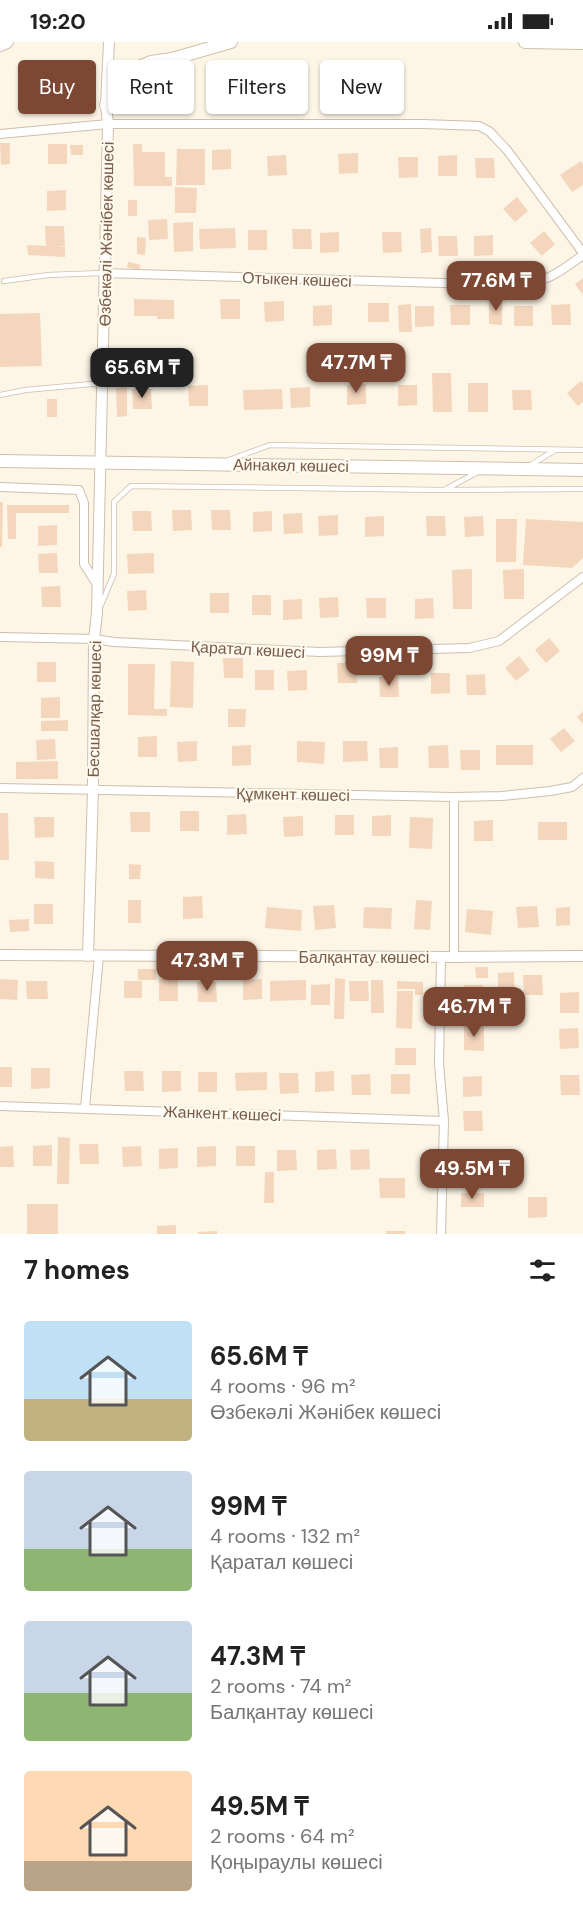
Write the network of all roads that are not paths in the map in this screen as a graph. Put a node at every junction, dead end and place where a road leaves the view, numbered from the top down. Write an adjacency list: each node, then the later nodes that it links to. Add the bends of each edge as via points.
1 (7, 42): 6 (main road)
2 (109, 42): 7 (street, Өзбекәлі Жәнібек көшесі)
3 (231, 42): 7 (main road, via 125,72)
4 (525, 42): 5 (main road)
5 (583, 43)
6 (0, 45)
7 (106, 105): 8 (street, Өзбекәлі Жәнібек көшесі)
8 (108, 124): 9 (street); 10 (street, via 479,126 507,150); 11 (street, Өзбекәлі Жәнібек көшесі)
9 (0, 134)
10 (583, 254): 11 (street, Отыкен көшесі, via 548,279 513,285)
11 (104, 273): 12 (lane, Отыкен көшесі); 13 (street, Өзбекәлі Жәнібек көшесі)
12 (4, 281)
13 (103, 383): 14 (lane); 18 (street, Өзбекәлі Жәнібек көшесі)
14 (0, 395)
15 (555, 450): 16 (lane); 19 (lane, via 270,445); 21 (lane)
16 (583, 450)
17 (0, 461): 18 (main road, Айнакөл көшесі)
18 (101, 462): 19 (main road, Айнакөл көшесі); 27 (street, Бесшалқар көшесі)
19 (216, 464): 20 (main road, Айнакөл көшесі)
20 (483, 468): 21 (main road, Айнакөл көшесі); 25 (lane)
21 (524, 469): 22 (main road, Айнакөл көшесі)
22 (583, 470)
23 (0, 487): 27 (street, via 79,490 84,503 84,564)
24 (583, 489): 25 (lane)
25 (444, 490): 28 (lane, via 131,486 114,502 114,574)
26 (583, 577): 30 (street, Қаратал көшесі, via 499,641 469,648 320,652)
27 (98, 587): 28 (street, Бесшалқар көшесі)
28 (97, 613): 30 (street, Бесшалқар көшесі)
29 (0, 637): 30 (street, Қаратал көшесі)
30 (94, 639): 33 (street, Бесшалқар көшесі)
31 (583, 778): 34 (street, Құмкент көшесі, via 572,787 550,791)
32 (0, 788): 33 (street, Құмкент көшесі)
33 (93, 790): 34 (street, Құмкент көшесі); 36 (street, Бесшалқар көшесі)
34 (454, 797): 39 (street)
35 (0, 955): 36 (street, Балқантау көшесі)
36 (94, 956): 38 (street, Балқантау көшесі); 41 (street)
37 (583, 956): 39 (street, Балқантау көшесі)
38 (441, 957): 39 (street, Балқантау көшесі); 42 (street)
39 (454, 957)
40 (0, 1106): 41 (street, Жанкент көшесі)
41 (85, 1108): 42 (street, Жанкент көшесі)
42 (444, 1121): 43 (street)
43 (441, 1234)

